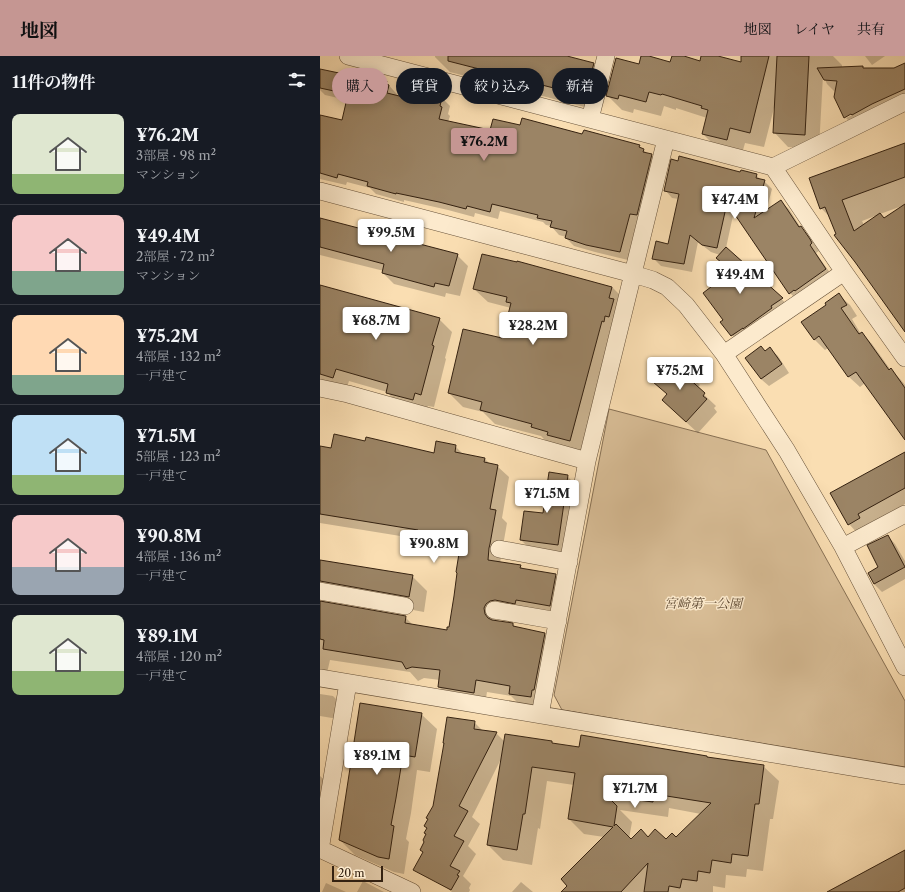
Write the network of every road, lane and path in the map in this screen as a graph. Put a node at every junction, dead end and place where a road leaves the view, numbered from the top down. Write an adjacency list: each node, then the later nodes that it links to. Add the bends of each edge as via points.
1 (348, 56): 4 (street)
2 (606, 56): 4 (street)
3 (905, 102): 6 (street)
4 (590, 119): 5 (street)
5 (666, 139): 6 (street); 9 (street)
6 (773, 167): 8 (street)
7 (320, 191): 9 (street)
8 (844, 272): 10 (street); 11 (street)
9 (633, 274): 10 (street, via 667,287 686,305); 13 (street)
10 (724, 354): 15 (street, via 787,451)
11 (905, 358)
12 (320, 388): 13 (street)
13 (587, 461): 17 (street)
14 (905, 514): 15 (street)
15 (843, 547): 22 (street)
16 (499, 549): 17 (street)
17 (569, 562): 21 (street)
18 (320, 591): 19 (street)
19 (404, 606)
20 (494, 610): 21 (street)
21 (558, 621): 25 (street)
22 (905, 666)
23 (320, 678): 24 (street)
24 (348, 682): 25 (street); 27 (street)
25 (540, 715): 26 (street)
26 (905, 776)
27 (321, 842): 28 (street)
28 (412, 892)

